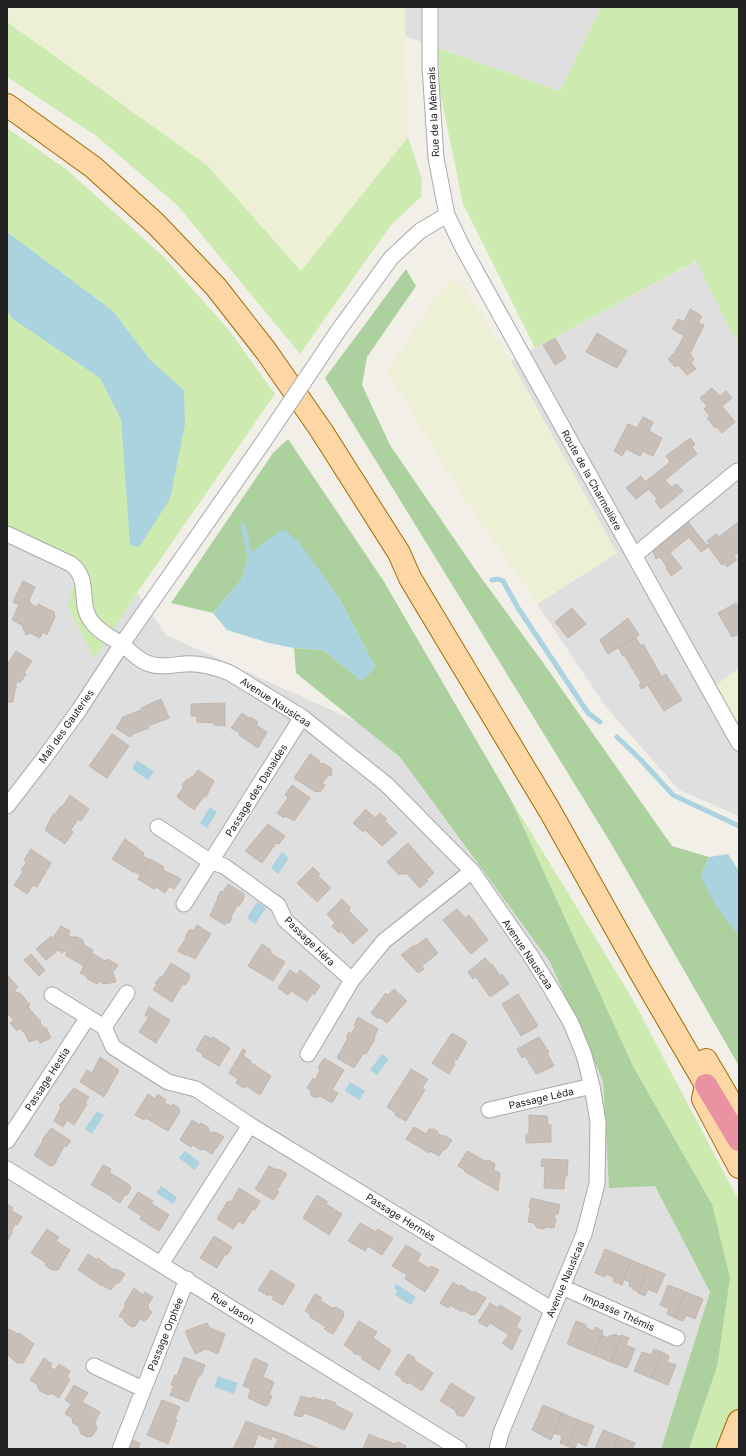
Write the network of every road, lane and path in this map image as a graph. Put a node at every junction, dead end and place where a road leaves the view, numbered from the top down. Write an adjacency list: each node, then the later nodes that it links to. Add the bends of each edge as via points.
1 (430, 7): 3 (street, Rue de la Ménerais, via 430,67 436,158)
2 (7, 105): 6 (main road, via 93,167 156,224 216,287 266,351 321,430)
3 (447, 215): 7 (street, Route de la Charmelière); 8 (street, Mail des Gauteries, bridge, via 420,231 391,258)
4 (737, 471): 7 (street)
5 (7, 534): 8 (street, Avenue Nausicaa, via 77,568 82,578 86,612 91,622)
6 (399, 553): 23 (main road, via 410,578 550,811); 25 (main road, via 418,573 502,703)
7 (635, 555): 10 (street, Route de la Charmelière)
8 (122, 644): 9 (street, Avenue Nausicaa, via 144,662 164,667 195,664 218,668); 11 (street, Mail des Gauteries, via 45,758)
9 (302, 717): 13 (street, Passage des Danaides); 14 (street, Avenue Nausicaa, via 386,784)
10 (739, 743)
11 (7, 806)
12 (158, 827): 13 (street)
13 (210, 862): 15 (street, Passage des Danaides); 16 (street, Passage Héra, via 224,866 278,905 285,920)
14 (472, 871): 16 (street, via 384,941); 22 (street, Avenue Nausicaa, via 529,953 571,1023 584,1055)
15 (184, 904)
16 (352, 980): 21 (street)
17 (127, 993): 20 (street)
18 (52, 996): 19 (street)
19 (88, 1017): 20 (street); 28 (street, Passage Hestia)
20 (104, 1027): 26 (street, Passage Hermès, via 113,1047 168,1082 196,1089)
21 (308, 1054)
22 (592, 1086): 24 (street, Passage Léda); 33 (street, Avenue Nausicaa, via 598,1122 597,1184 584,1234)
23 (706, 1086): 27 (highway); 29 (main road, via 703,1099)
24 (490, 1110)
25 (738, 1114)
26 (250, 1125): 31 (street); 34 (street, Passage Hermès)
27 (739, 1140)
28 (7, 1141)
29 (739, 1166)
30 (7, 1169): 31 (street, Rue Jason)
31 (161, 1264): 32 (street, Rue Jason)
32 (187, 1279): 37 (street, Passage Orphée); 41 (street, Rue Jason)
33 (562, 1287): 34 (street, Avenue Nausicaa); 35 (street, Impasse Thémis)
34 (551, 1309): 39 (street, Avenue Nausicaa, via 501,1433)
35 (677, 1338)
36 (94, 1366): 37 (street)
37 (143, 1389): 40 (street, Passage Orphée)
38 (739, 1422): 42 (main road)
39 (502, 1448)
40 (120, 1449)
41 (459, 1449)
42 (728, 1449)

